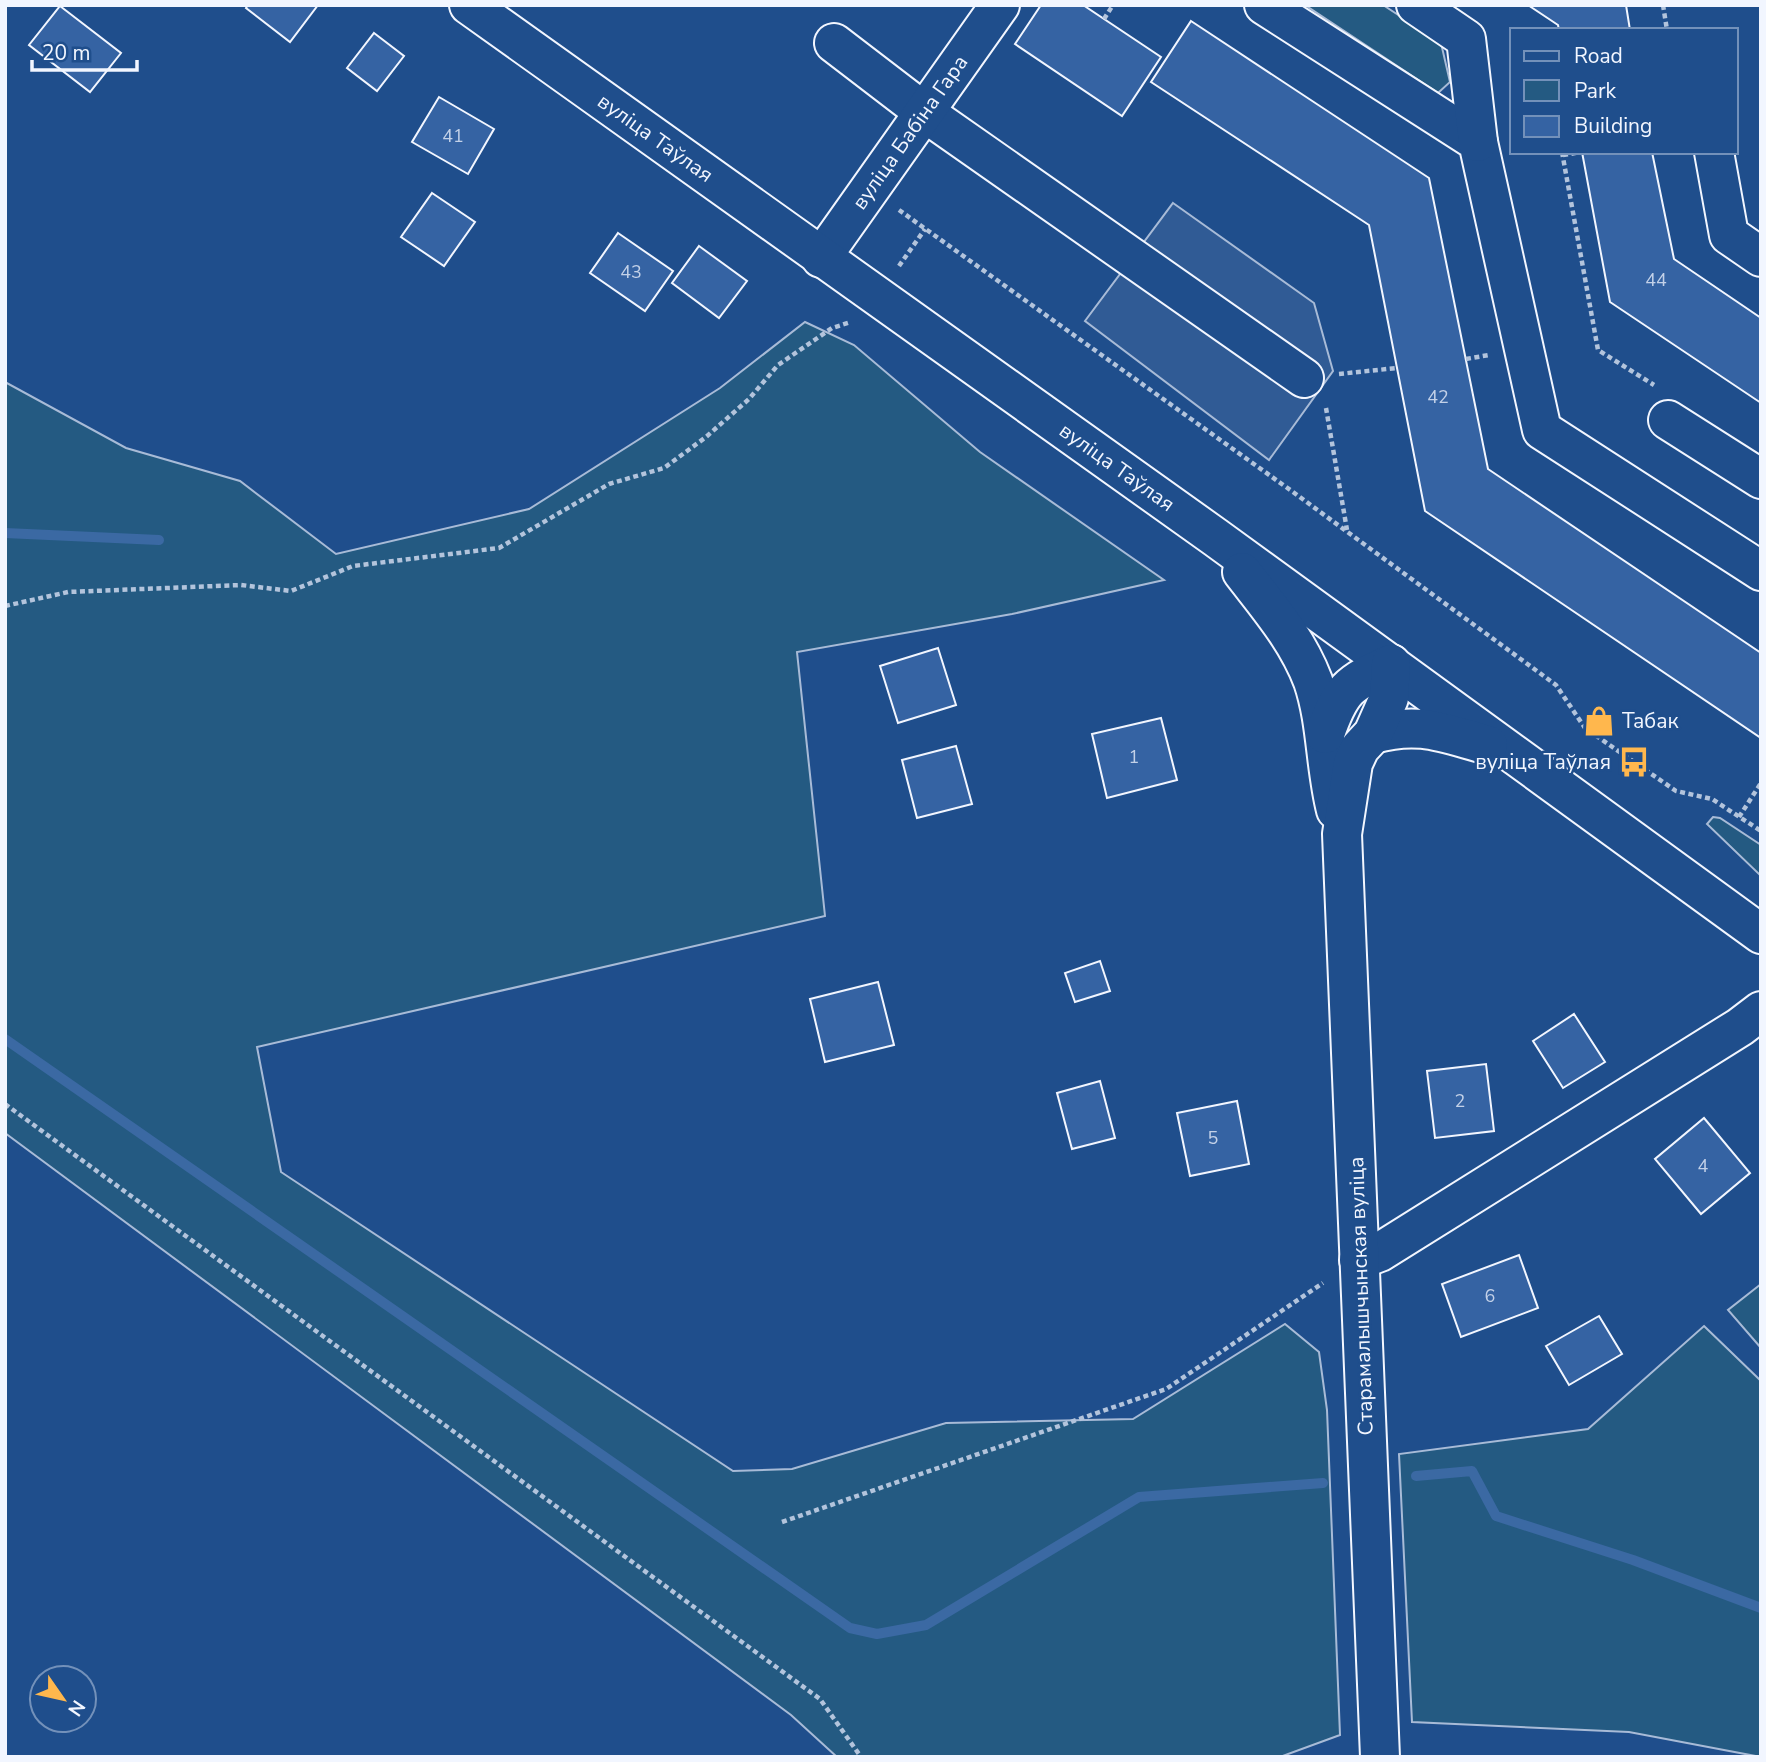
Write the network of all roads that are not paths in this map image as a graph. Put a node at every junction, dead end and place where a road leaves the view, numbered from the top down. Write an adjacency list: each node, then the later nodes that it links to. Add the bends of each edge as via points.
1 (469, 5): 10 (main road, вуліца Таўлая)
2 (1000, 5): 6 (main road, вуліца Бабіна Гара)
3 (1264, 5): 7 (main road)
4 (1416, 5): 7 (main road, via 1466,39)
5 (834, 43): 6 (main road)
6 (924, 112): 10 (main road, вуліца Бабіна Гара); 11 (main road)
7 (1478, 142): 15 (main road, via 1542,430)
8 (1714, 154): 9 (main road, via 1728,235)
9 (1761, 257)
10 (821, 258): 14 (main road, вуліца Таўлая)
11 (1312, 377)
12 (1662, 404): 13 (main road)
13 (1761, 479)
14 (1215, 537): 16 (main road, вуліца Таўлая); 17 (main road, via 1298,648 1313,683)
15 (1761, 570)
16 (1391, 664): 17 (main road, via 1362,677 1336,700); 18 (main road, via 1389,698); 19 (main road, вуліца Таўлая)
17 (1325, 734): 20 (main road, via 1330,785)
18 (1373, 734): 19 (main road, via 1401,726 1426,729); 20 (main road, via 1353,763)
19 (1510, 751): 21 (main road, вуліца Таўлая)
20 (1342, 834): 23 (main road, Старамалышчынская вуліца)
21 (1761, 934)
22 (1761, 1011): 23 (main road, via 1380,1252)
23 (1359, 1260): 24 (main road, Старамалышчынская вуліца)
24 (1380, 1757)

